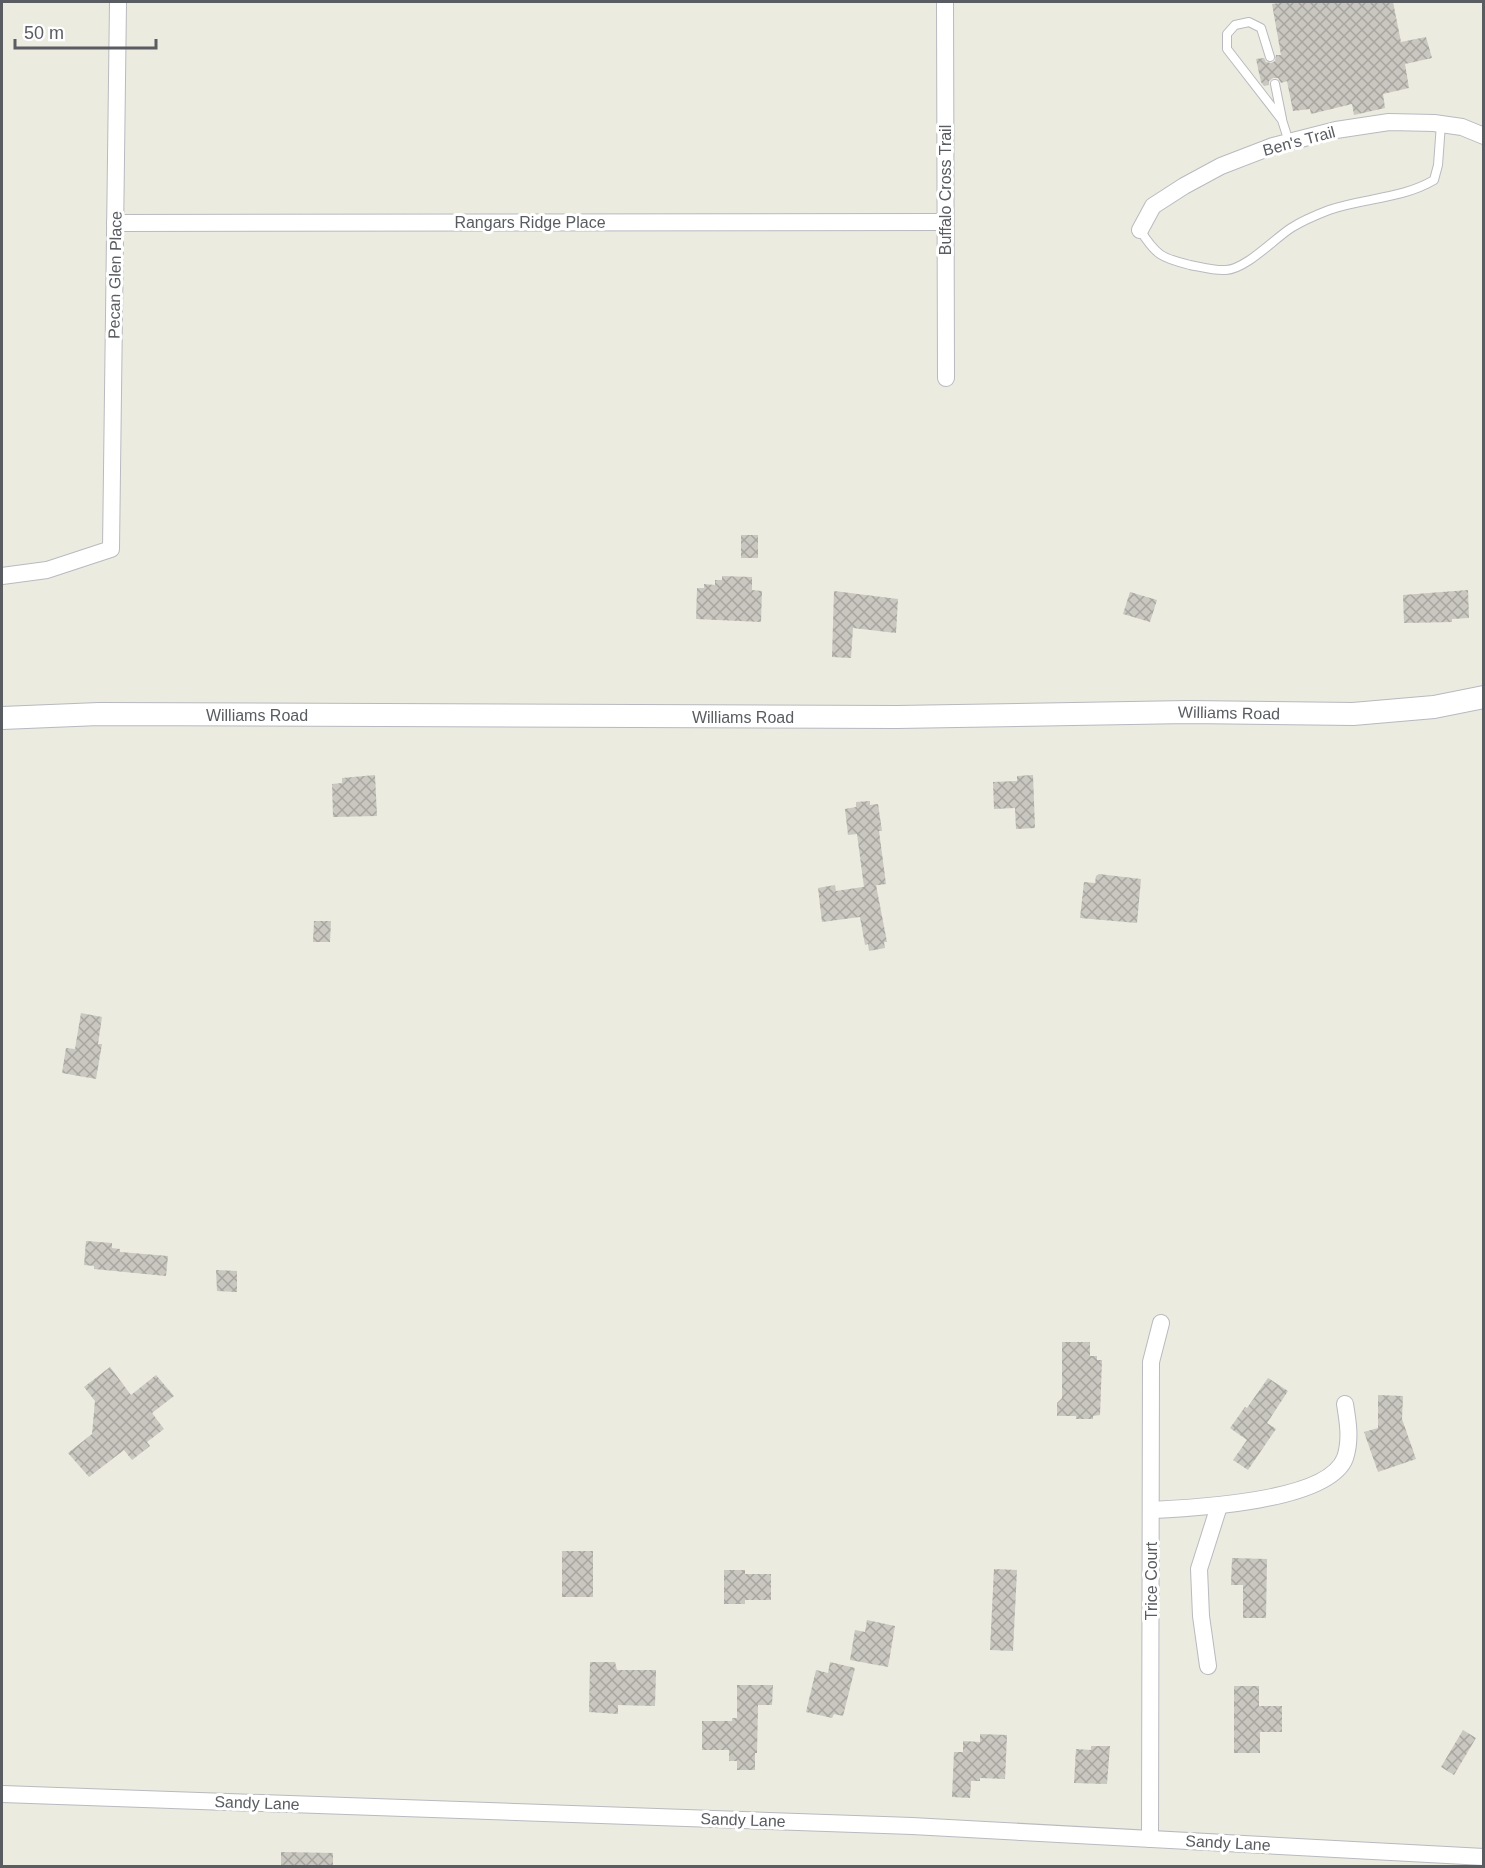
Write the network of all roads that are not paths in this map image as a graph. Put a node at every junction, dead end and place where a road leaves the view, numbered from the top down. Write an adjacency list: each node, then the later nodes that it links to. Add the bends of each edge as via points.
1 (118, 2): 10 (street, Pecan Glen Place)
2 (945, 2): 9 (street, Buffalo Cross Trail)
3 (1270, 57): 5 (lane, via 1260,28 1249,22 1235,25 1227,34 1227,49)
4 (1275, 84): 5 (lane)
5 (1282, 120): 8 (lane)
6 (1441, 124): 7 (street, Ben's Trail); 8 (street, Ben's Trail, via 1389,122); 11 (lane, via 1434,180 1418,189 1327,211 1294,227 1242,265 1228,270 1175,261 1154,251)
7 (1484, 136)
8 (1289, 142): 11 (street, Ben's Trail, via 1221,166 1184,186 1153,206)
9 (945, 222): 10 (street, Rangars Ridge Place); 12 (street, Buffalo Cross Trail)
10 (116, 223): 13 (street, Pecan Glen Place, via 111,549 46,570)
11 (1140, 230)
12 (946, 378)
13 (2, 576)
14 (1484, 697): 15 (street, Williams Road, via 1434,707 1353,714 99,714)
15 (2, 718)
16 (1161, 1323): 19 (street, Trice Court, via 1151,1362)
17 (1345, 1404): 18 (street, via 1350,1434 1344,1460 1333,1474 1305,1490)
18 (1219, 1506): 19 (street); 20 (street, via 1199,1569)
19 (1151, 1510): 22 (street, Trice Court)
20 (1208, 1666)
21 (2, 1794): 22 (street, Sandy Lane, via 912,1826)
22 (1150, 1839): 23 (street, Sandy Lane)
23 (1484, 1857)

